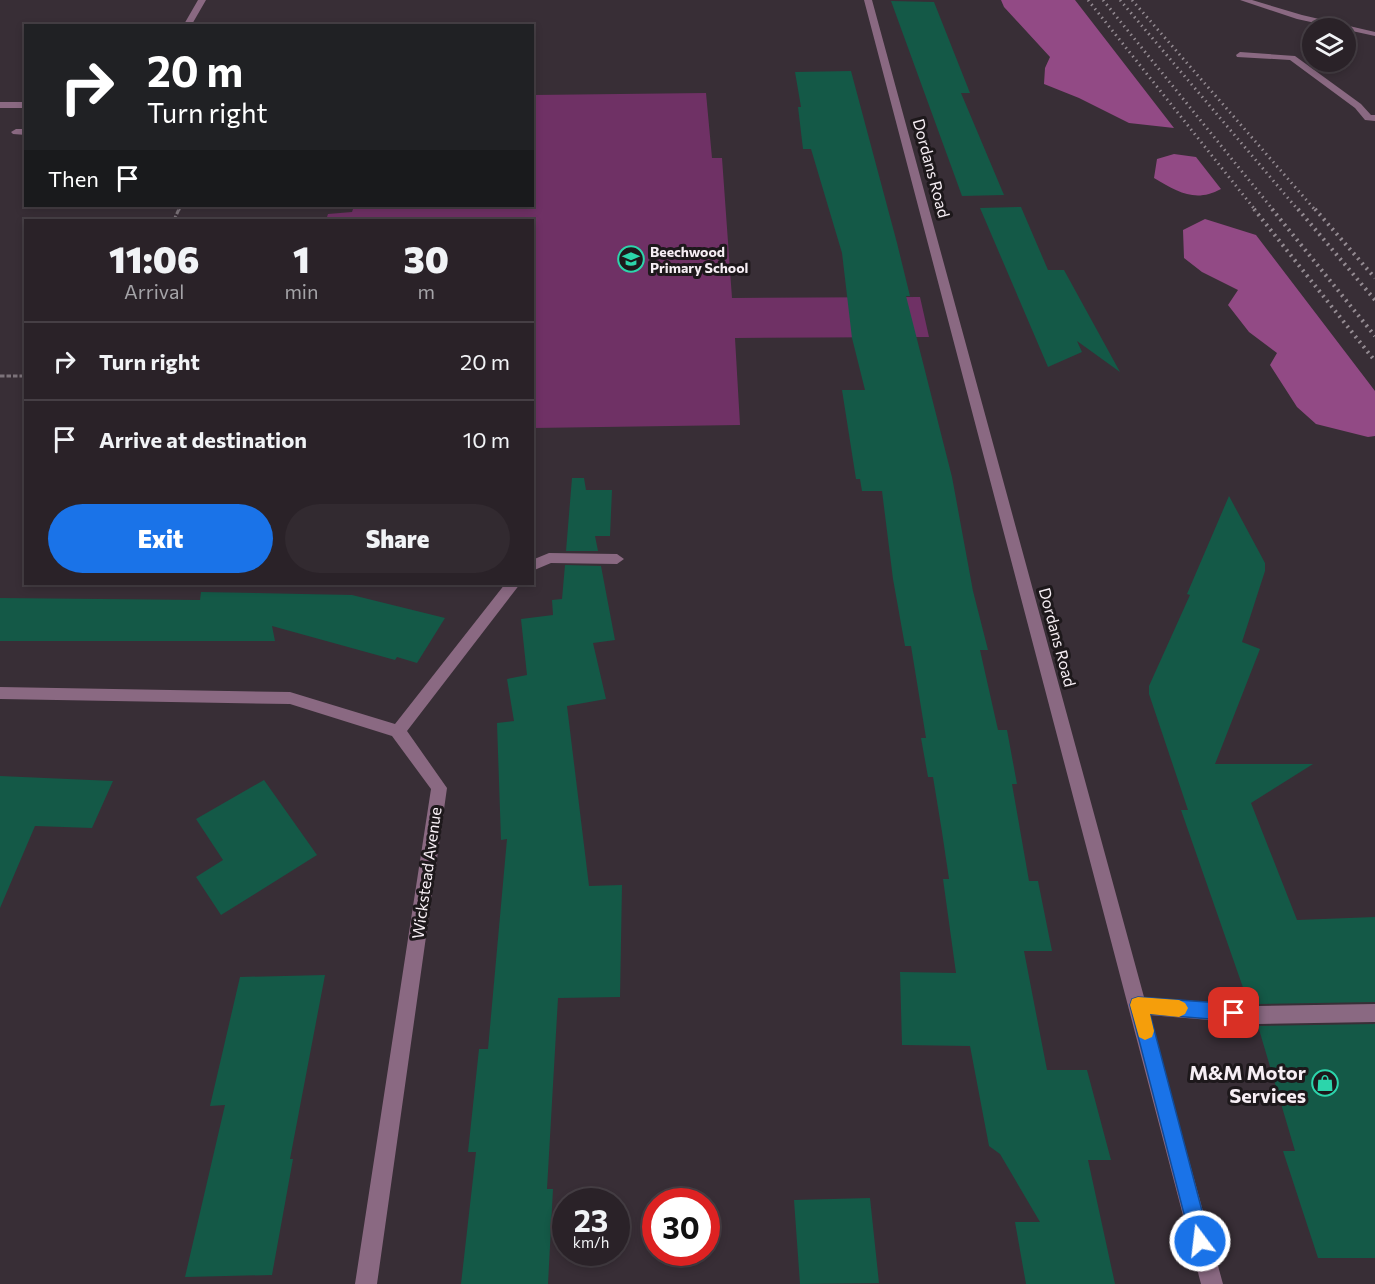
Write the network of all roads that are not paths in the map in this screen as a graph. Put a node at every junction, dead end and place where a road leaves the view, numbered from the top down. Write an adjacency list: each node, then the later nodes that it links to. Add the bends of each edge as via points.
1 (202, 0): 6 (street)
2 (868, 0): 17 (street, Dordans Road)
3 (1244, 0): 5 (street)
4 (1286, 0): 5 (street)
5 (1300, 17): 7 (street)
6 (188, 24)
7 (1375, 34)
8 (1240, 55): 11 (street, via 1292,58)
9 (0, 105): 10 (street)
10 (24, 105)
11 (1373, 121)
12 (617, 559): 13 (street, via 549,558)
13 (534, 565)
14 (512, 585): 16 (street)
15 (0, 693): 16 (street, via 290,698)
16 (398, 731): 19 (street, Wickstead Avenue, via 439,788)
17 (1138, 1005): 18 (street, via 1258,1015); 20 (street, Dordans Road)
18 (1375, 1013)
19 (366, 1284)
20 (1212, 1284)

